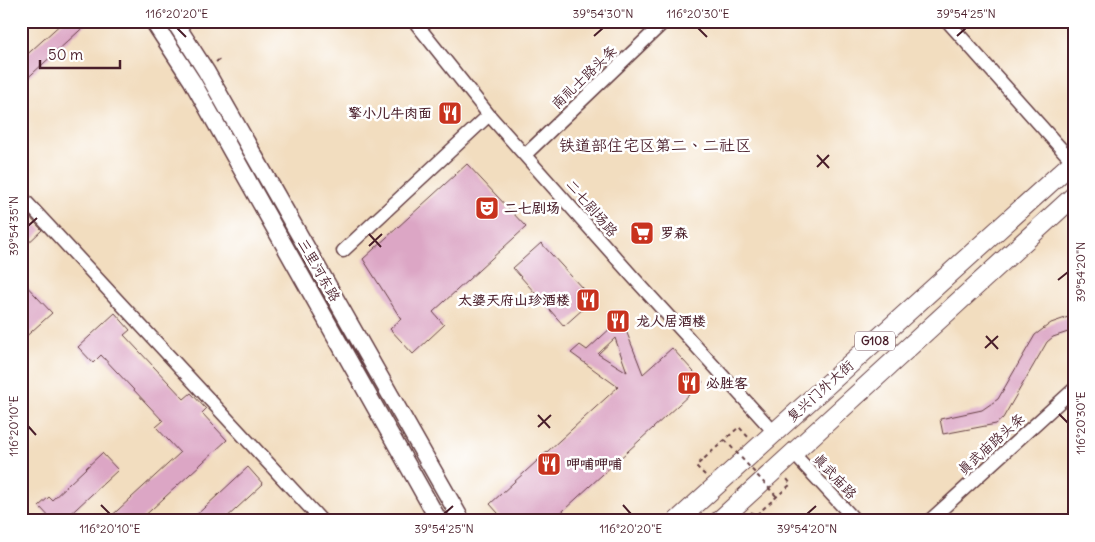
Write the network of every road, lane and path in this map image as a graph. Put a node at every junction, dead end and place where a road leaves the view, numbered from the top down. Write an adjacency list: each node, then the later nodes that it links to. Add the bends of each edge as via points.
1 (153, 21): 21 (main road, 三里河东路, via 192,81)
2 (174, 21): 23 (main road, 三里河东路, via 206,71)
3 (414, 21): 6 (street, 二七剧场路)
4 (665, 21): 7 (street, 南礼士路头条)
5 (947, 21): 8 (street)
6 (489, 115): 7 (street, 二七剧场路); 11 (street)
7 (525, 154): 14 (street, 二七剧场路)
8 (1074, 162): 14 (highway, 复兴门外大街 / G108)
9 (21, 196): 22 (street)
10 (1074, 196): 16 (highway, 复兴门外大街 / G108)
11 (343, 251)
12 (1074, 389): 27 (street, 真武庙路头条)
13 (739, 427): 15 (path)
14 (774, 432): 24 (highway, 复兴门外大街 / G108)
15 (725, 440): 17 (path); 19 (path, bridge)
16 (793, 452): 25 (highway, 复兴门外大街 / G108); 26 (street, 真武庙路)
17 (696, 466)
18 (791, 484): 19 (path)
19 (777, 496): 20 (path)
20 (755, 516)
21 (437, 520)
22 (322, 521)
23 (462, 521)
24 (677, 521)
25 (719, 521)
26 (856, 521)
27 (929, 521)

